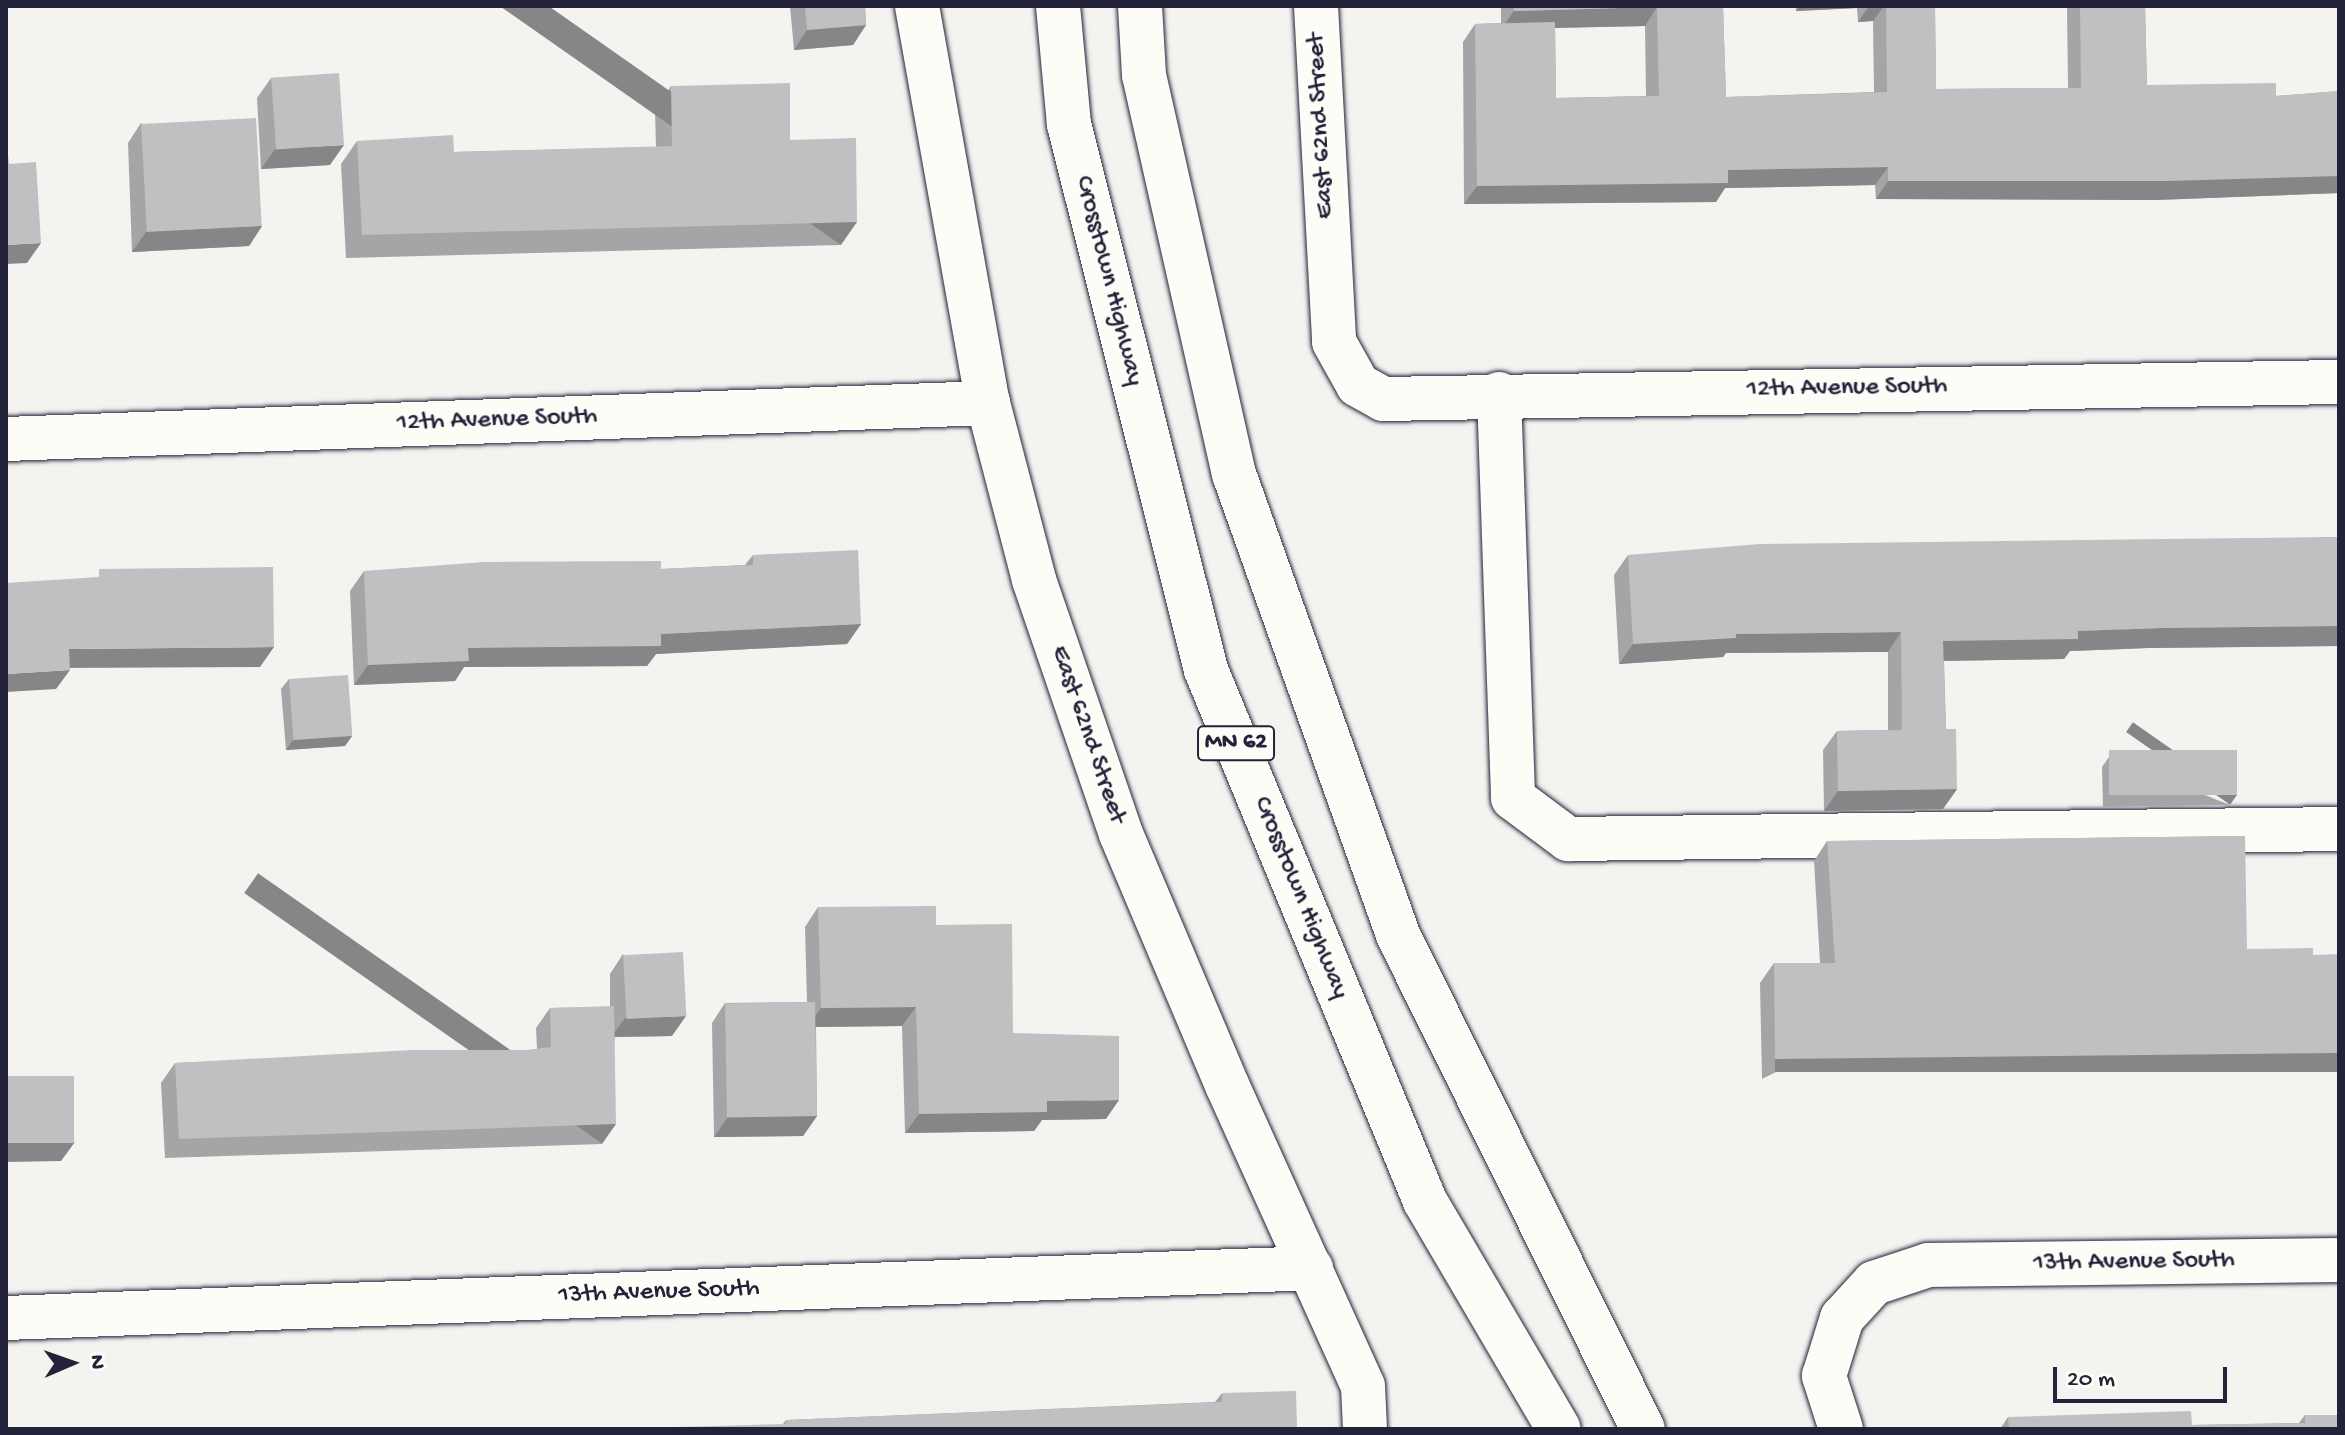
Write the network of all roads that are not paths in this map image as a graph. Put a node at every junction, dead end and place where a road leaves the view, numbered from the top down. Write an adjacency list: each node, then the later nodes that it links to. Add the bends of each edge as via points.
1 (917, 6): 8 (main road, East 62nd Street)
2 (1058, 6): 15 (main road, Crosstown Highway / MN 62, via 1069,124 1206,670 1425,1201)
3 (1140, 6): 16 (main road, via 1144,75 1234,474 1398,935)
4 (1316, 6): 6 (main road, East 62nd Street, via 1334,342)
5 (2339, 382): 7 (main road, 12th Avenue South)
6 (1358, 385): 7 (main road, 12th Avenue South, via 1383,399)
7 (1499, 394): 10 (main road, via 1513,798 1568,839)
8 (988, 403): 9 (main road, 12th Avenue South); 12 (main road, East 62nd Street, via 1034,580 1121,834)
9 (6, 439)
10 (2339, 829)
11 (2339, 1260): 17 (main road, 13th Avenue South, via 1928,1265 1874,1283 1842,1318 1824,1376)
12 (1311, 1268): 13 (main road, 13th Avenue South); 14 (main road, East 62nd Street, via 1363,1386)
13 (6, 1318)
14 (1365, 1429)
15 (1559, 1429)
16 (1643, 1429)
17 (1841, 1429)

